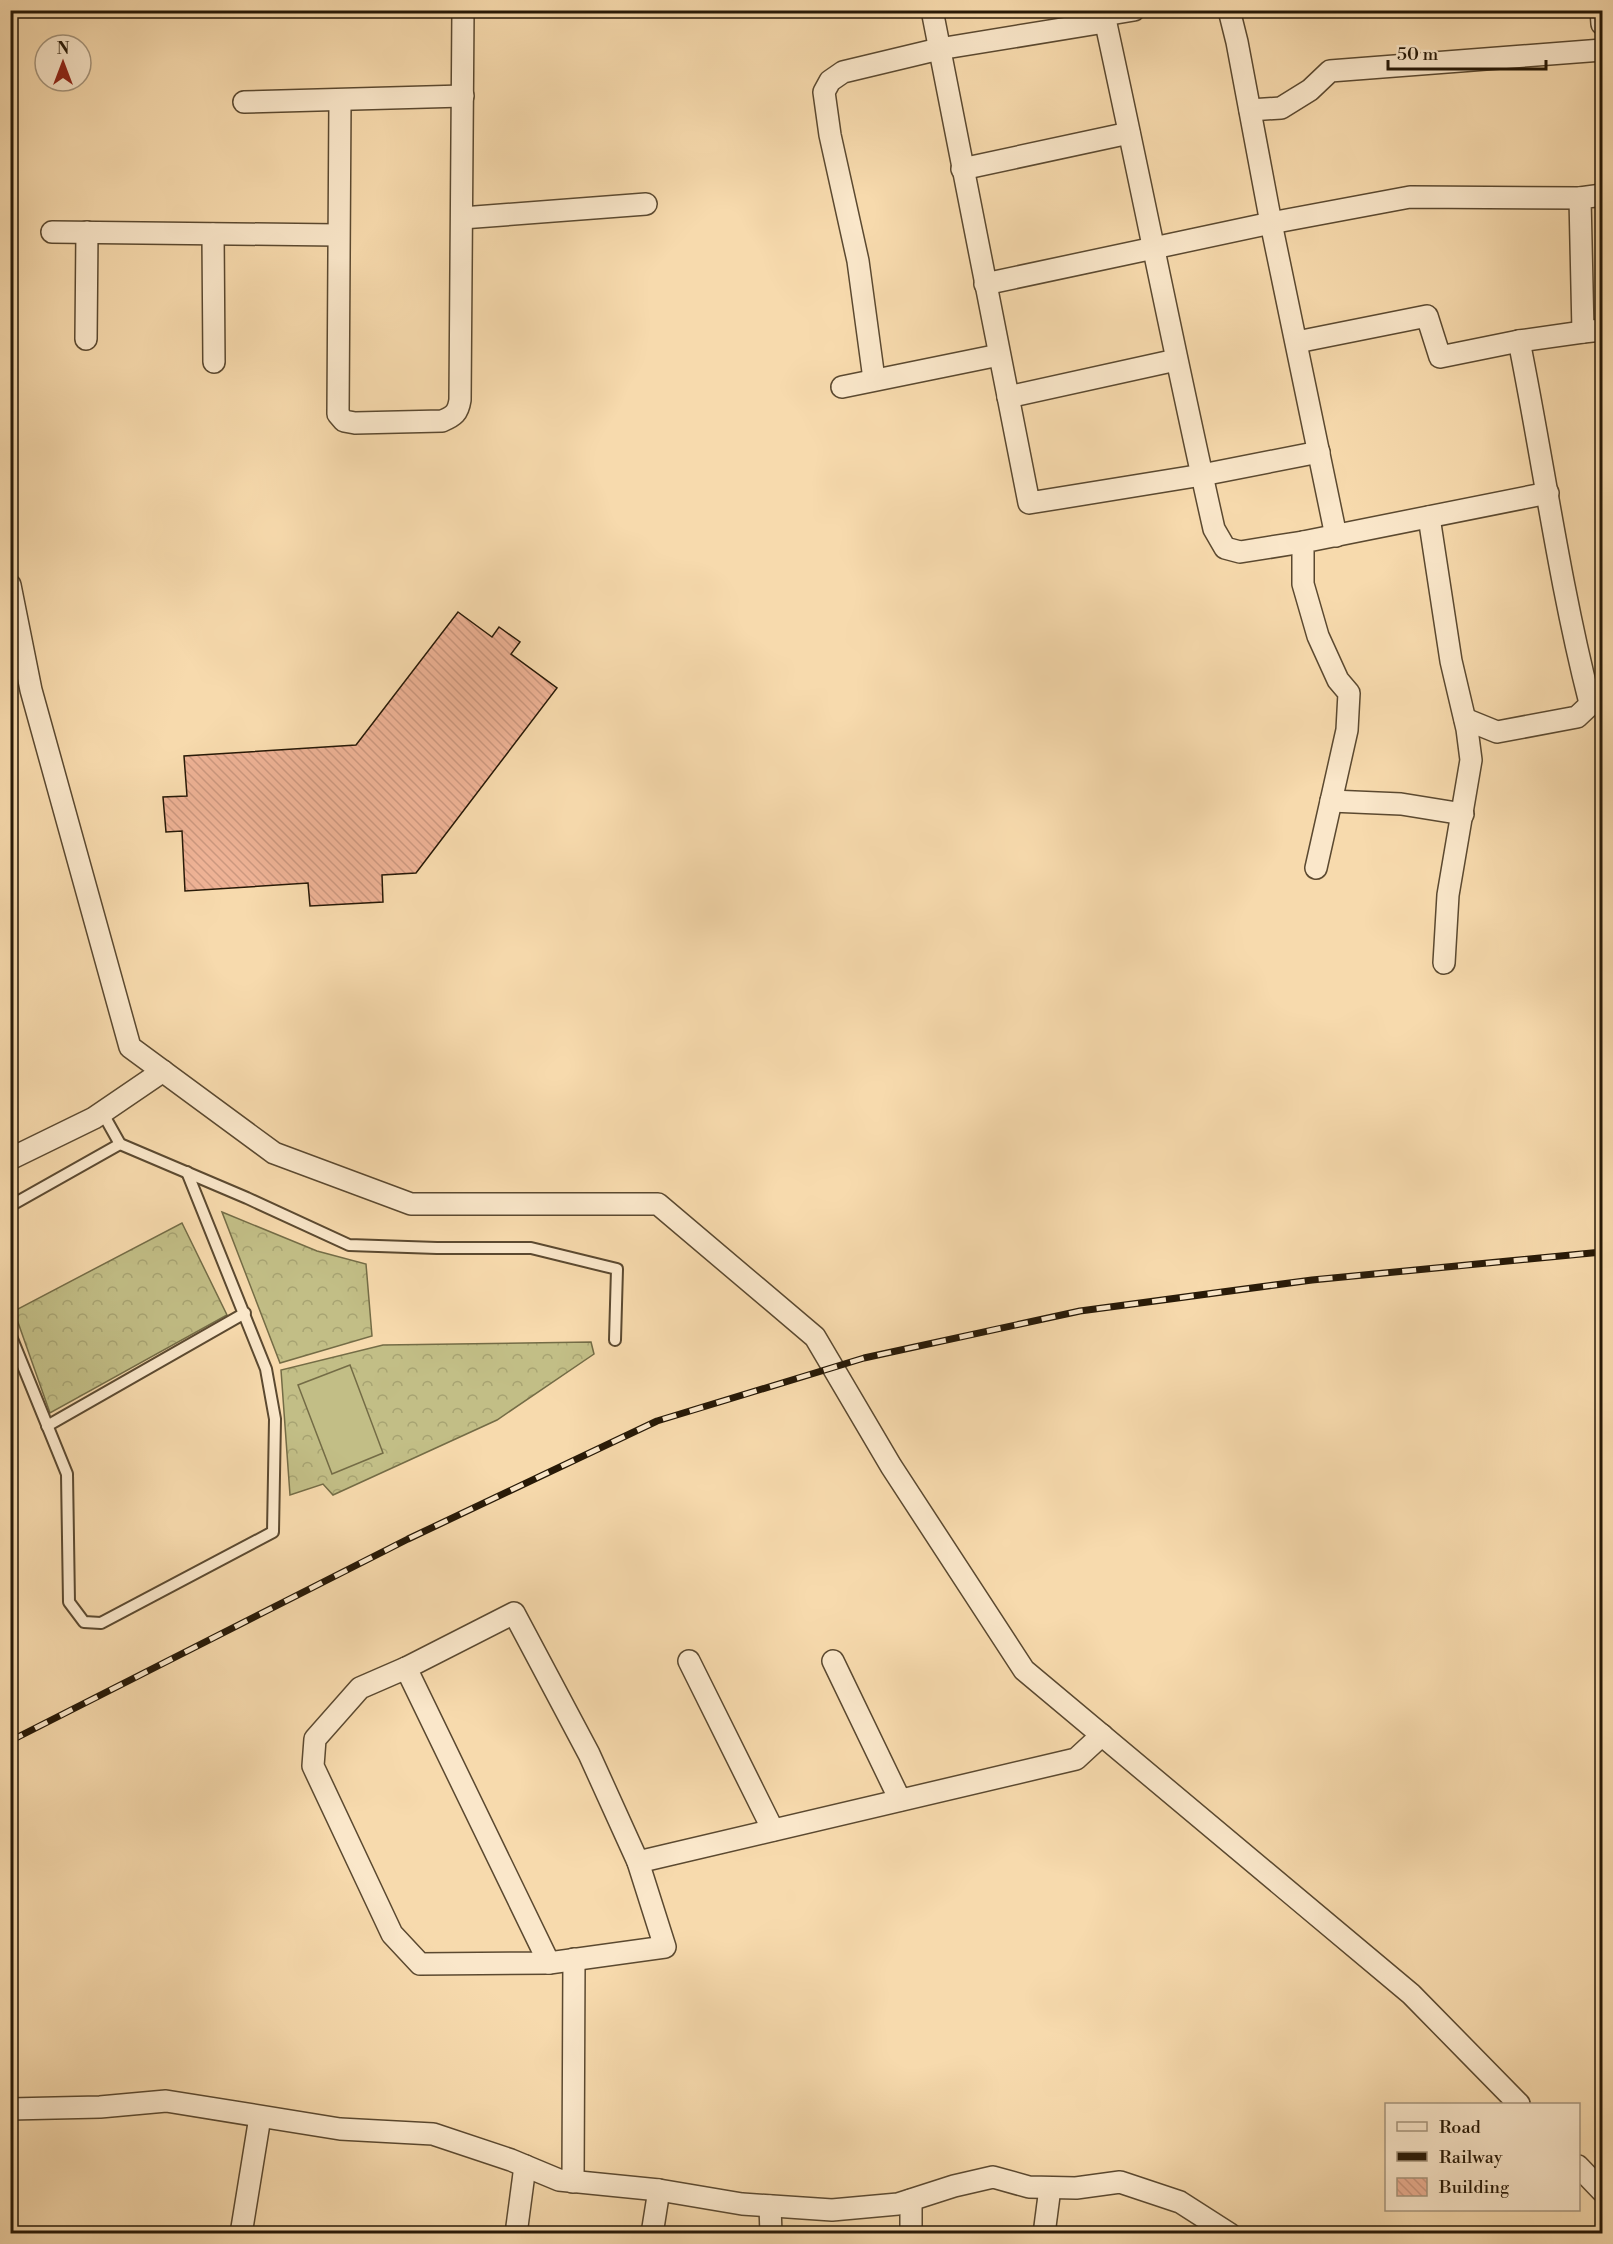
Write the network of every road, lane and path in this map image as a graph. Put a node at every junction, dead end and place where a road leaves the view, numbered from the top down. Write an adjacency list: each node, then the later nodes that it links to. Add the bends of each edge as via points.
1 (463, 10): 10 (street)
2 (932, 10): 8 (street)
3 (1134, 10): 6 (street)
4 (1229, 10): 13 (street)
5 (1601, 10): 7 (street)
6 (1104, 16): 8 (street); 14 (street)
7 (1602, 24)
8 (939, 49): 15 (street); 34 (street, via 843,72 830,81 824,92 858,261)
9 (1602, 50): 13 (street, via 1330,71 1310,90 1281,108)
10 (463, 96): 11 (street); 19 (street)
11 (340, 100): 12 (street); 24 (street)
12 (244, 102)
13 (1250, 110): 20 (street)
14 (1129, 133): 15 (street); 25 (street)
15 (962, 169): 26 (street)
16 (1602, 195): 17 (street)
17 (1580, 198): 20 (street, via 1410,197); 27 (street)
18 (646, 204): 19 (street)
19 (462, 218): 24 (street, via 459,411 442,421 355,423 344,422 338,414)
20 (1271, 224): 25 (street); 30 (street)
21 (52, 232): 22 (street)
22 (87, 232): 23 (street); 28 (street)
23 (213, 234): 24 (street); 33 (street)
24 (338, 235)
25 (1154, 248): 26 (street); 32 (street)
26 (985, 284): 31 (street)
27 (1593, 331): 29 (street)
28 (86, 339)
29 (1519, 341): 30 (street, via 1440,357 1427,316); 39 (street)
30 (1297, 342): 37 (street)
31 (999, 355): 34 (street); 36 (street)
32 (1176, 360): 36 (street); 38 (street)
33 (214, 362)
34 (874, 379): 35 (street)
35 (842, 387)
36 (1008, 397): 38 (street, via 1029,503)
37 (1319, 452): 38 (street); 41 (street)
38 (1202, 475): 42 (street, via 1214,529 1225,548 1240,552)
39 (1548, 493): 40 (street); 44 (street, via 1580,664 1589,699)
40 (1429, 518): 41 (street); 45 (street, via 1450,661)
41 (1336, 536): 42 (street)
42 (1303, 542): 46 (street, via 1303,584 1318,636 1338,680 1349,693 1347,730)
43 (10, 585): 50 (street, via 31,690 130,1047)
44 (1598, 703): 45 (street, via 1577,717 1497,732)
45 (1465, 719): 47 (street, via 1471,760)
46 (1331, 801): 47 (street, via 1401,804); 48 (street)
47 (1463, 814): 49 (street, via 1448,895)
48 (1316, 868)
49 (1443, 963)
50 (163, 1071): 51 (street); 63 (street, via 274,1153 411,1204 658,1204 815,1337 891,1466 1024,1670)
51 (102, 1112): 52 (lane); 53 (street)
52 (120, 1144): 54 (lane); 55 (lane)
53 (10, 1160)
54 (187, 1172): 56 (lane); 58 (lane, via 349,1245 531,1248 617,1269)
55 (10, 1206)
56 (245, 1313): 59 (lane); 59 (lane, via 266,1369 275,1419 273,1533 101,1623 84,1622 69,1602 67,1474)
57 (10, 1334): 59 (lane)
58 (615, 1340)
59 (47, 1426)
60 (689, 1661): 65 (street)
61 (833, 1661): 64 (street)
62 (406, 1668): 66 (street, via 514,1614 589,1754); 68 (street); 68 (street, via 360,1688 315,1739 313,1766 392,1934 420,1964)
63 (1102, 1735): 64 (street, via 1076,1759); 69 (street, via 1411,1994)
64 (900, 1800): 65 (street)
65 (773, 1830): 66 (street)
66 (638, 1862): 67 (street, via 664,1947)
67 (574, 1959): 68 (street); 74 (street)
68 (549, 1963)
69 (1517, 2103)
70 (10, 2109): 71 (street, via 165,2101)
71 (260, 2117): 72 (street, via 340,2128 433,2134); 80 (street)
72 (525, 2166): 74 (street); 81 (street)
73 (1580, 2168): 77 (street)
74 (573, 2182): 76 (street)
75 (1050, 2187): 78 (street, via 1029,2187 993,2177); 85 (street); 86 (street, via 1120,2182 1180,2202)
76 (659, 2190): 79 (street); 82 (street)
77 (1602, 2191)
78 (911, 2200): 79 (street, via 832,2210); 84 (street)
79 (770, 2206): 83 (street)
80 (241, 2234)
81 (516, 2234)
82 (652, 2234)
83 (771, 2234)
84 (911, 2234)
85 (1044, 2234)
86 (1230, 2234)

